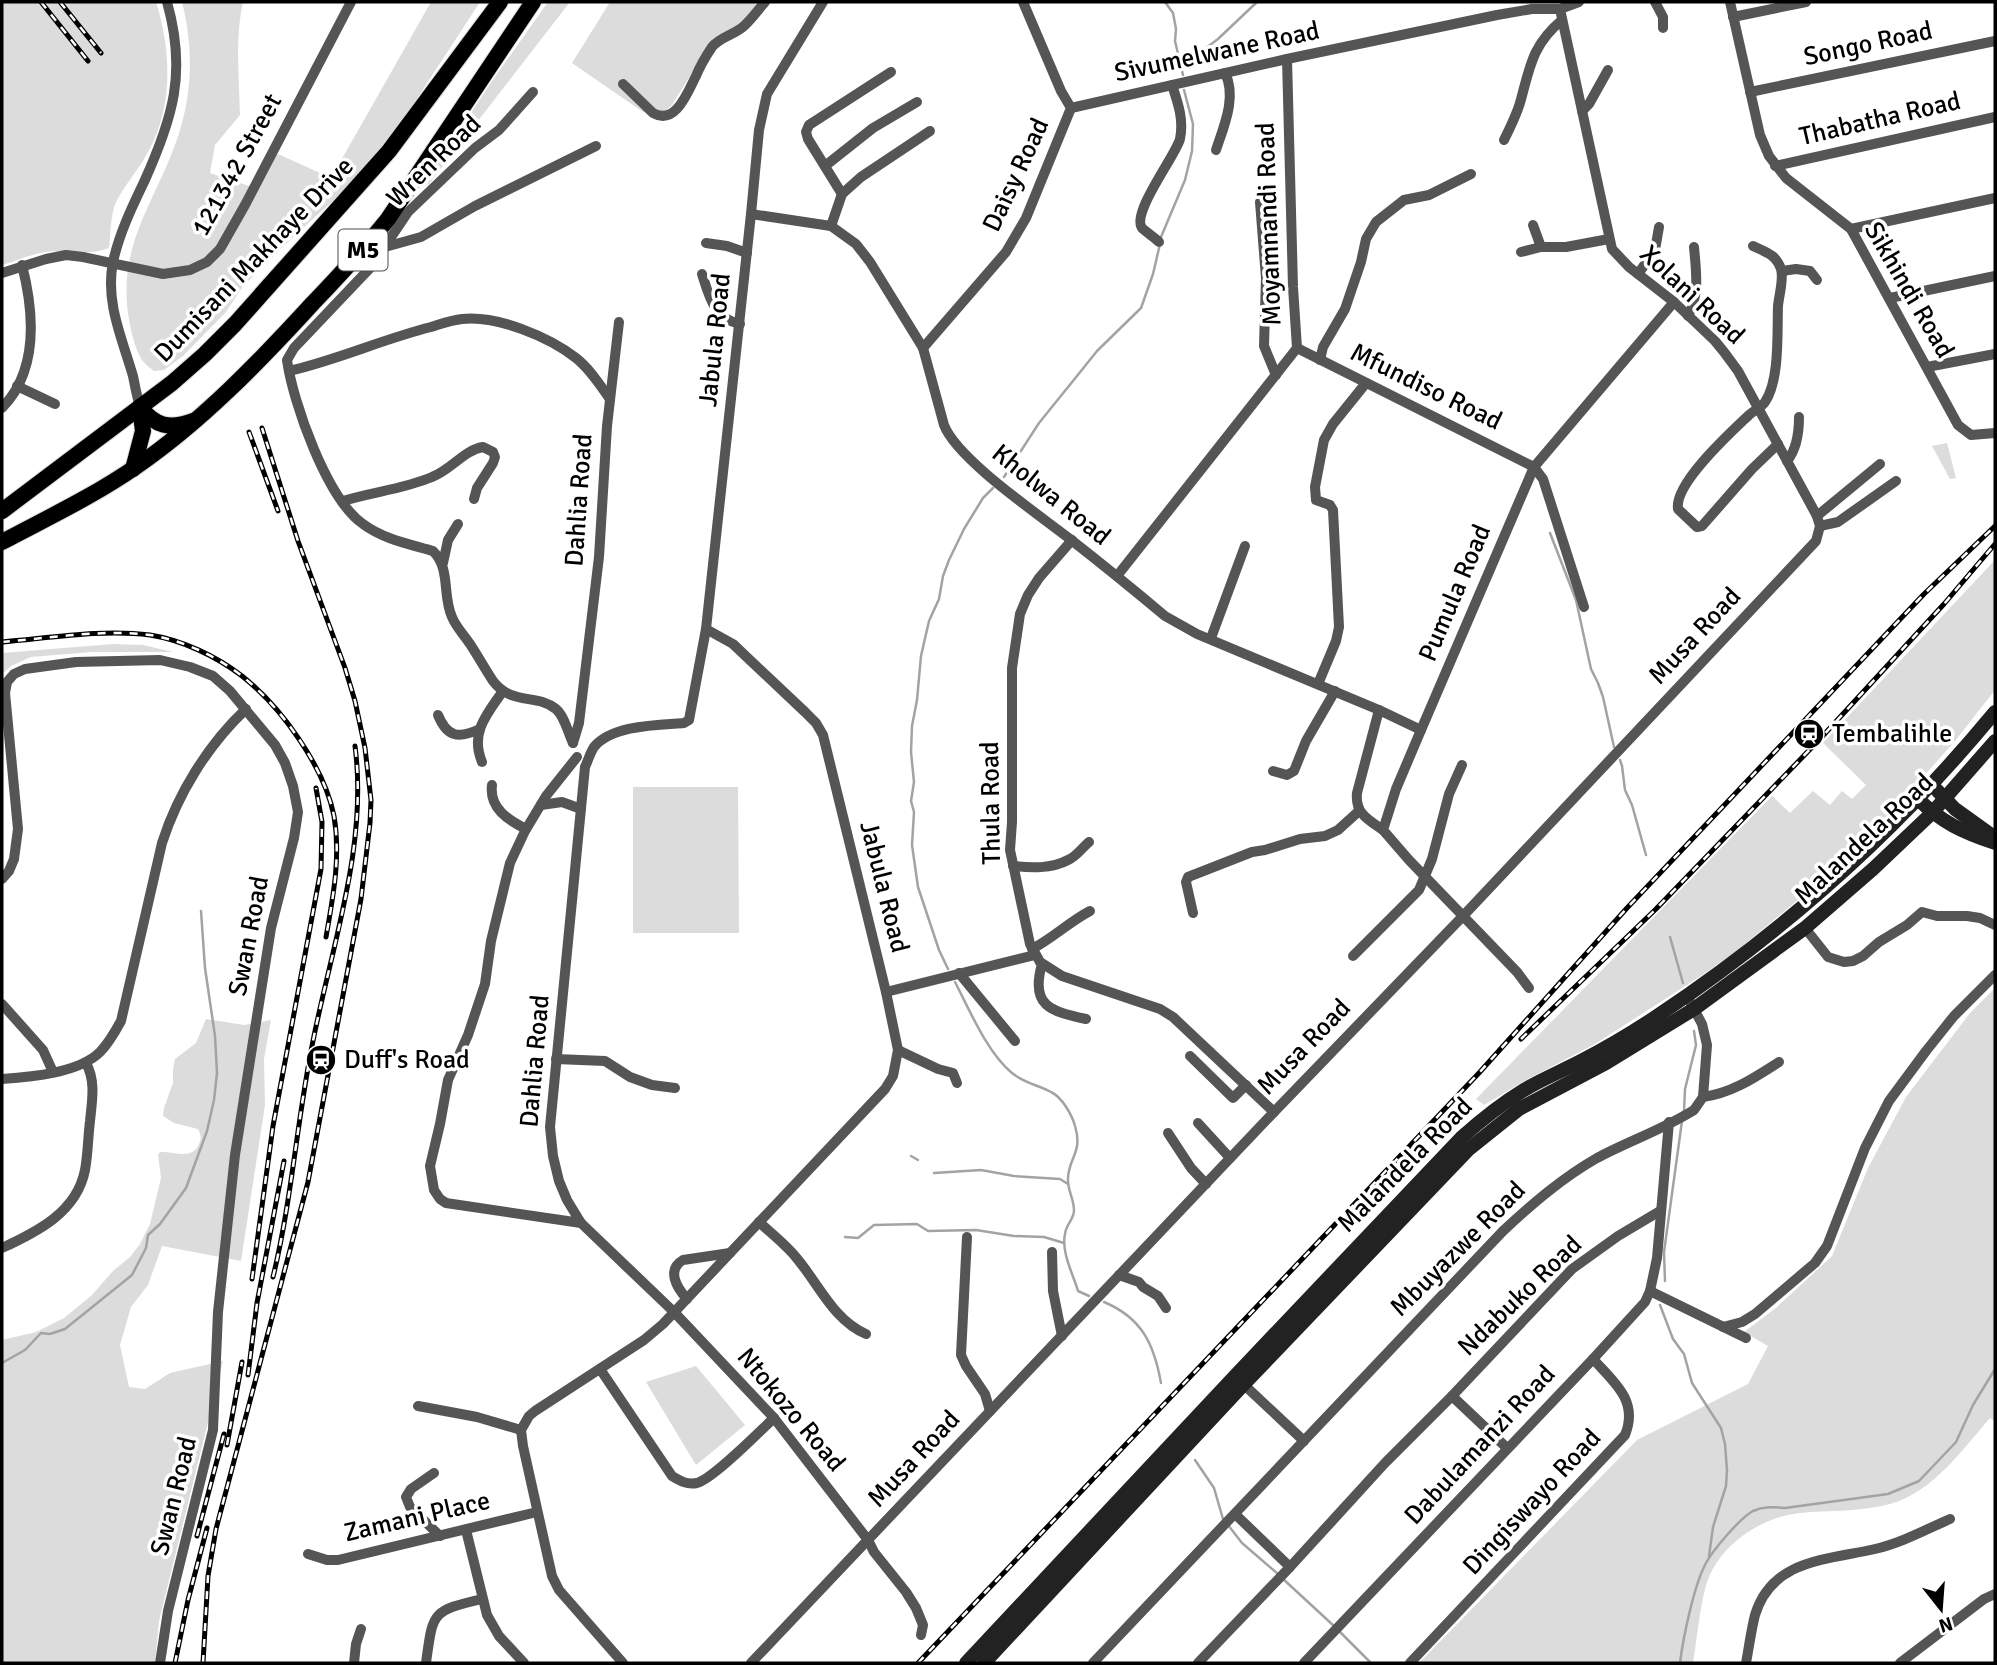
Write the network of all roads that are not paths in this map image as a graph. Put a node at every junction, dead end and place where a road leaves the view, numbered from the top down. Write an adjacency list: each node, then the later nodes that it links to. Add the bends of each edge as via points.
1 (167, 2): 52 (street, via 176,47 173,106)
2 (351, 2): 52 (street, 121342 Street, via 214,256 173,274)
3 (500, 2): 78 (main road, Dumisani Makhaye Drive / M5, via 369,175 205,355)
4 (533, 2): 82 (main road, M5, via 364,249 284,336)
5 (765, 2): 20 (street, via 744,26 714,45 685,100 665,116 653,113)
6 (823, 2): 38 (street, Jabula Road, via 767,94)
7 (1023, 2): 25 (street, Daisy Road)
8 (1576, 2): 12 (street, Sivumelwane Road)
9 (1655, 2): 14 (street)
10 (1730, 2): 13 (street, Sikhindi Road)
11 (1806, 2): 13 (street)
12 (1556, 10): 16 (street, Sivumelwane Road, via 1497,15); 26 (street, Xolani Road); 29 (street)
13 (1733, 17): 23 (street, Sikhindi Road)
14 (1663, 27)
15 (1995, 41): 23 (street, Songo Road)
16 (1287, 59): 19 (street, Sivumelwane Road); 68 (street, Moyamnandi Road)
17 (1608, 70): 26 (street)
18 (891, 72): 32 (street, via 809,125 808,139)
19 (1225, 73): 21 (street, Sivumelwane Road); 31 (street, via 1230,97)
20 (624, 84)
21 (1172, 85): 25 (street, Sivumelwane Road); 44 (street, via 1181,114 1181,135 1150,191 1141,222)
22 (533, 92): 47 (street, Wren Road, via 499,130 408,212)
23 (1750, 92): 33 (street, Sikhindi Road, via 1763,146)
24 (917, 102): 32 (street, via 873,128)
25 (1071, 108): 67 (street, Daisy Road, via 1026,218 1006,251)
26 (1582, 111): 43 (street, Xolani Road)
27 (1995, 117): 33 (street, Thabatha Road)
28 (930, 131): 35 (street)
29 (1504, 140)
30 (596, 146): 47 (street, via 421,237)
31 (1216, 150)
32 (825, 166): 35 (street)
33 (1775, 166): 42 (street, Sikhindi Road)
34 (1471, 174): 70 (street, via 1429,195 1404,200 1376,222 1366,239 1345,309)
35 (842, 194): 40 (street)
36 (1995, 198): 42 (street)
37 (1260, 202): 73 (street, via 1266,278 1264,346)
38 (751, 214): 40 (street); 50 (street, Jabula Road)
39 (1533, 225): 48 (street)
40 (831, 226): 67 (street, Kholwa Road, via 863,253)
41 (1659, 227): 57 (street, via 1655,250)
42 (1851, 229): 61 (street, Sikhindi Road)
43 (1609, 239): 48 (street); 57 (street, Xolani Road, via 1612,249)
44 (1159, 242)
45 (706, 243): 50 (street)
46 (1753, 246): 54 (street, via 1772,254)
47 (385, 247): 71 (street, Wren Road, via 294,348)
48 (1541, 247): 51 (street)
49 (1694, 247): 64 (street, via 1696,292)
50 (747, 253): 66 (street, Jabula Road)
51 (1521, 253)
52 (113, 262): 53 (street, 121342 Street, via 66,256); 78 (street, via 116,328)
53 (22, 265): 55 (street, 121342 Street); 75 (street, via 31,326)
54 (1782, 271): 59 (street, via 1810,271); 80 (street, via 1774,374 1768,396)
55 (2, 273)
56 (702, 274): 60 (street)
57 (1638, 274): 63 (street, Xolani Road)
58 (1995, 276): 61 (street)
59 (1817, 280)
60 (709, 297): 62 (street); 66 (street, via 723,317)
61 (1890, 298): 72 (street, Sikhindi Road)
62 (698, 300)
63 (1674, 302): 64 (street, Xolani Road); 87 (street, Pumula Road)
64 (1688, 316): 80 (street, Xolani Road, via 1724,352)
65 (619, 322): 76 (street, Dahlia Road)
66 (740, 324): 101 (street, Jabula Road)
67 (923, 348): 95 (street, Kholwa Road, via 947,435 985,472)
68 (1297, 348): 70 (street, Mfundiso Road); 73 (street, Moyamnandi Road)
69 (1995, 354): 72 (street)
70 (1320, 360): 74 (street, Mfundiso Road)
71 (288, 366): 76 (street, via 310,366 422,329 462,319 479,320 536,333 556,345 587,368); 91 (street, via 304,429)
72 (1927, 367): 83 (street, Sikhindi Road, via 1958,425 1971,435)
73 (1276, 375): 99 (street, Moyamnandi Road)
74 (1366, 383): 87 (street, Mfundiso Road); 103 (street, via 1324,440 1315,487 1316,500 1333,510 1339,627)
75 (18, 386): 77 (street); 79 (street)
76 (610, 399): 113 (street, Dahlia Road, via 599,557)
77 (55, 404)
78 (140, 407): 82 (main road, via 152,421 164,425); 88 (main road, via 143,431); 92 (main road, Dumisani Makhaye Drive / M5)
79 (2, 408)
80 (1758, 408): 84 (street, Xolani Road); 84 (street, via 1684,486 1678,509 1697,527 1702,526)
81 (1799, 417): 85 (street, via 1797,440)
82 (195, 420): 88 (main road, M5)
83 (1995, 433)
84 (1778, 444): 85 (street, Xolani Road)
85 (1787, 461): 93 (street, Xolani Road)
86 (1880, 464): 93 (street, Musa Road)
87 (1534, 467): 100 (street, via 1544,479); 111 (street, Pumula Road)
88 (133, 469): 96 (main road, M5)
89 (1896, 481): 93 (street, via 1838,522)
90 (474, 499): 91 (street, via 495,457 483,446 432,477)
91 (343, 501): 98 (street, via 350,514 373,531 433,551)
92 (2, 511)
93 (1818, 521): 137 (street, Musa Road, via 1816,541)
94 (458, 524): 98 (street, via 448,540)
95 (1072, 540): 99 (street, Kholwa Road); 132 (street, Thula Road, via 1039,578 1020,614 1012,668)
96 (2, 542)
97 (1245, 546): 102 (street)
98 (443, 563): 104 (street, via 453,620)
99 (1117, 576): 102 (street, Kholwa Road, via 1166,616)
100 (1584, 607)
101 (706, 629): 117 (street, via 689,720 641,726 612,736 597,744); 145 (street, Jabula Road, via 733,645 816,723 823,735)
102 (1211, 638): 103 (street, Kholwa Road)
103 (1318, 684): 105 (street, Kholwa Road)
104 (503, 691): 110 (street); 113 (street, via 556,709)
105 (1335, 691): 107 (street, Kholwa Road); 118 (street, via 1294,771 1287,775)
106 (246, 709): 134 (street, Swan Road, via 213,676 160,660 76,662 15,674 5,693 18,829 15,859); 154 (street, via 214,743 170,819 121,1021 99,1054); 207 (street, Swan Road, via 285,763 298,812 271,928 235,1155 219,1301 213,1430 168,1611)
107 (1379, 710): 111 (street, Kholwa Road); 125 (street, via 1357,793)
108 (1995, 712): 120 (main road, Malandela Road)
109 (438, 715): 110 (street, via 453,734)
110 (480, 729): 115 (street, via 476,744)
111 (1421, 730): 128 (street, Pumula Road)
112 (1995, 741): 122 (main road, Malandela Road)
113 (573, 743): 114 (street, Dahlia Road)
114 (577, 757): 117 (street, Dahlia Road); 123 (street)
115 (482, 762)
116 (1462, 765): 133 (street)
117 (585, 767): 124 (street, Dahlia Road)
118 (1273, 771)
119 (492, 785): 127 (street, via 502,814)
120 (1931, 785): 121 (main road, Malandela Road); 122 (main road)
121 (1917, 798): 126 (main road); 146 (main road, Malandela Road, via 1839,877)
122 (1945, 799): 126 (main road, Malandela Road); 129 (main road)
123 (541, 805): 124 (street, via 562,802); 127 (street)
124 (581, 809): 152 (street, Dahlia Road)
125 (1359, 811): 128 (street); 136 (street, via 1325,836 1242,855 1188,877)
126 (1932, 813): 131 (main road, via 1957,829); 139 (main road, Malandela Road)
127 (526, 829): 169 (street, via 510,863 485,984 448,1080 431,1177 446,1203)
128 (1383, 830): 133 (street)
129 (1995, 837)
130 (1089, 842): 132 (street, via 1063,862)
131 (1995, 843)
132 (1013, 866): 140 (street, Thula Road)
133 (1426, 876): 137 (street); 141 (street, via 1419,890)
134 (2, 879)
135 (1090, 911): 140 (street, via 1047,941)
136 (1193, 913)
137 (1464, 915): 144 (street); 161 (street, Musa Road)
138 (1995, 925): 139 (street, via 1980,918 1922,912 1863,956 1844,962 1828,957)
139 (1805, 928): 146 (main road, Malandela Road)
140 (1036, 956): 142 (street); 148 (street, Thula Road, via 1037,988 1043,1000 1051,1009); 158 (street, via 1062,975 1173,1017)
141 (1353, 956)
142 (959, 973): 145 (street); 149 (street)
143 (1995, 975): 179 (street, via 1954,1016 1889,1101 1865,1148 1827,1246 1815,1263 1755,1314)
144 (1529, 988)
145 (886, 992): 150 (street, Jabula Road)
146 (1691, 1003): 160 (street, via 1707,1045); 185 (main road, Malandela Road, via 1524,1090 1473,1127)
147 (2, 1004): 155 (street, via 43,1050)
148 (1086, 1018)
149 (1015, 1041)
150 (898, 1050): 157 (street, via 953,1073); 168 (street, Jabula Road, via 885,1089)
151 (1190, 1056): 158 (street, via 1233,1098)
152 (556, 1059): 159 (street, via 605,1061 630,1077); 169 (street, Dahlia Road, via 550,1127 553,1156 559,1181)
153 (1779, 1062): 160 (street, via 1730,1091)
154 (86, 1063): 155 (street); 171 (street, via 93,1087 85,1171 79,1187 58,1216)
155 (54, 1072): 156 (street)
156 (2, 1079)
157 (957, 1083)
158 (1245, 1085): 161 (street)
159 (676, 1088)
160 (1703, 1097): 162 (street, via 1694,1110)
161 (1274, 1112): 165 (street, Musa Road)
162 (1678, 1119): 167 (street, Dabulamanzi Road); 191 (street, Mbuyazwe Road, via 1596,1158 1527,1208)
163 (1198, 1123): 165 (street)
164 (1168, 1133): 166 (street)
165 (1230, 1158): 166 (street, Musa Road)
166 (1206, 1184): 174 (street, Musa Road)
167 (1660, 1210): 175 (street, Dabulamanzi Road); 186 (street, Ndabuko Road, via 1572,1269)
168 (759, 1222): 173 (street, Jabula Road); 180 (street, via 798,1259 843,1320)
169 (580, 1223): 178 (street, Dahlia Road)
170 (967, 1237): 188 (street, via 961,1355)
171 (2, 1248)
172 (1052, 1252): 181 (street, via 1052,1291)
173 (730, 1253): 176 (street, Jabula Road); 176 (street, via 678,1263 674,1275)
174 (1119, 1275): 177 (street, via 1139,1282); 181 (street, Musa Road)
175 (1650, 1292): 179 (street); 183 (street, Dabulamanzi Road)
176 (687, 1299): 178 (street, Jabula Road)
177 (1166, 1308)
178 (674, 1312): 184 (street, Jabula Road, via 644,1340); 189 (street, Ntokozo Road)
179 (1723, 1327): 182 (street)
180 (866, 1334)
181 (1062, 1336): 188 (street, Musa Road)
182 (1746, 1338)
183 (1593, 1359): 192 (street, Dabulamanzi Road); 216 (street, Dingiswayo Road, via 1624,1396 1630,1416 1625,1435)
184 (600, 1369): 189 (street, via 672,1476 688,1484 701,1482); 190 (street, Jabula Road, via 535,1410)
185 (1240, 1380): 191 (street); 206 (main road, Malandela Road)
186 (1452, 1396): 192 (street); 201 (street, Ndabuko Road)
187 (418, 1406): 190 (street)
188 (990, 1411): 199 (street, Musa Road)
189 (774, 1418): 199 (street, Ntokozo Road)
190 (522, 1430): 194 (street)
191 (1304, 1441): 196 (street, Mbuyazwe Road)
192 (1507, 1448): 215 (street, Dabulamanzi Road)
193 (434, 1473): 198 (street, via 406,1497 410,1507)
194 (537, 1512): 197 (street, Zamani Place); 211 (street, via 548,1564 559,1590)
195 (1950, 1519): 217 (street, via 1891,1545 1811,1562 1787,1572 1768,1590 1756,1613)
196 (1229, 1520): 201 (street); 213 (street, Mbuyazwe Road)
197 (466, 1530): 198 (street, Zamani Place); 203 (street)
198 (440, 1536): 200 (street, Zamani Place, via 338,1560)
199 (868, 1540): 205 (street, Ntokozo Road, via 916,1608); 212 (street, Musa Road)
200 (308, 1554)
201 (1284, 1573): 214 (street, Ndabuko Road)
202 (1995, 1594): 218 (street)
203 (482, 1599): 209 (street, via 439,1613); 210 (street, via 499,1636)
204 (361, 1629): 208 (street)
205 (922, 1635)
206 (974, 1662)
207 (160, 1663)
208 (354, 1663)
209 (426, 1663)
210 (523, 1663)
211 (622, 1663)
212 (751, 1663)
213 (1093, 1663)
214 (1200, 1663)
215 (1304, 1663)
216 (1410, 1663)
217 (1746, 1663)
218 (1900, 1663)

